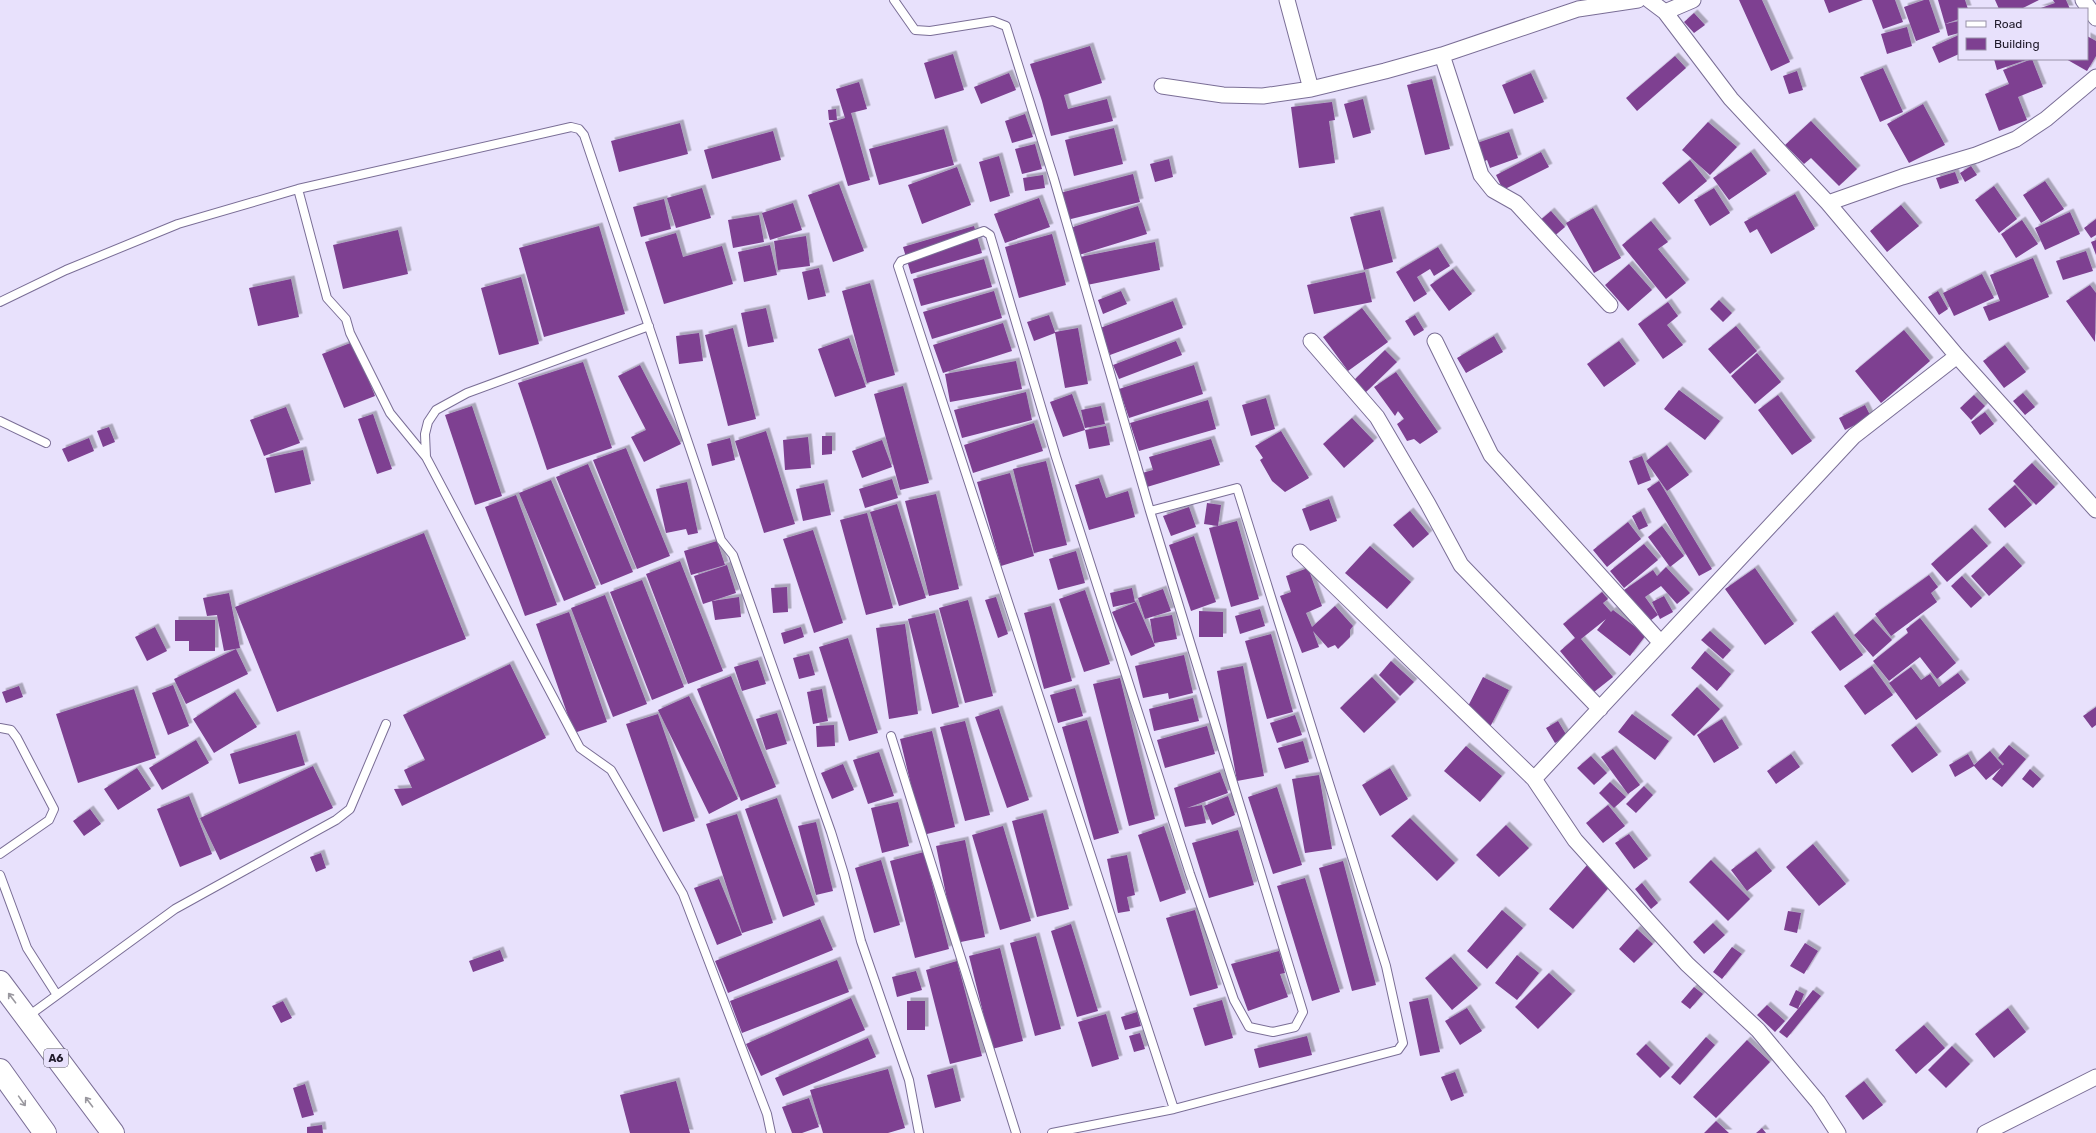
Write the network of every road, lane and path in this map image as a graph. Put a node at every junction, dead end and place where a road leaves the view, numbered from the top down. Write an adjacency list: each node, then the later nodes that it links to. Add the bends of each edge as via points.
1 (894, 0): 25 (lane, via 915,30 930,31 993,21 1006,26 1054,179)
2 (1287, 0): 12 (street)
3 (1638, 0): 9 (street, via 1578,9)
4 (1649, 0): 7 (street)
5 (1693, 0): 7 (street)
6 (2083, 0): 8 (street)
7 (1664, 12): 14 (street, via 1731,99)
8 (2096, 18)
9 (1442, 54): 12 (street); 16 (street, via 1481,175 1493,190 1516,202)
10 (2096, 77): 14 (street, via 2046,120 2016,139 1976,155)
11 (1162, 86): 12 (street, via 1223,95 1263,96)
12 (1311, 89)
13 (298, 189): 15 (lane, via 178,224 66,270); 17 (lane, via 571,127 579,129 584,135); 23 (lane, via 327,298 346,319 350,333 390,413)
14 (1828, 203): 20 (street)
15 (0, 302)
16 (1610, 305)
17 (649, 326): 23 (lane, via 467,393 436,410 426,428); 45 (lane, via 721,540 732,555 838,853 861,941 909,1080)
18 (1311, 341): 28 (street, via 1377,417 1461,565)
19 (1435, 341): 27 (street, via 1492,455)
20 (1957, 356): 24 (street); 27 (street, via 1854,436)
21 (0, 421): 22 (lane)
22 (46, 443)
23 (426, 457): 44 (lane, via 580,748 611,770 683,894 767,1114)
24 (2096, 510)
25 (1150, 511): 40 (lane, via 1237,488 1386,966 1403,1043 1398,1050); 40 (lane, via 1303,1012 1295,1027 1273,1032 1250,1027 1234,1000 1187,866 1056,457 990,235 984,231 901,261 898,266)
26 (1300, 552): 32 (street)
27 (1661, 644): 28 (street)
28 (1600, 709): 32 (street)
29 (386, 724): 36 (lane, via 350,809 336,820 175,909)
30 (0, 728): 33 (lane, via 11,730 17,738 54,810 49,820)
31 (891, 736): 46 (lane)
32 (1534, 779): 48 (street, via 1575,840 1687,964 1758,1030 1818,1102)
33 (0, 854)
34 (0, 875): 36 (lane, via 27,948)
35 (0, 982): 37 (highway, A6, one-way to 35)
36 (57, 995): 37 (lane)
37 (26, 1018): 43 (highway, A6, one-way to 37)
38 (0, 1070): 42 (highway, one-way to 42)
39 (2096, 1077): 49 (street)
40 (1174, 1109): 41 (lane)
41 (1062, 1132): 47 (lane)
42 (45, 1133)
43 (113, 1133)
44 (771, 1133)
45 (920, 1133)
46 (1016, 1133)
47 (1052, 1133)
48 (1838, 1133)
49 (1985, 1133)

